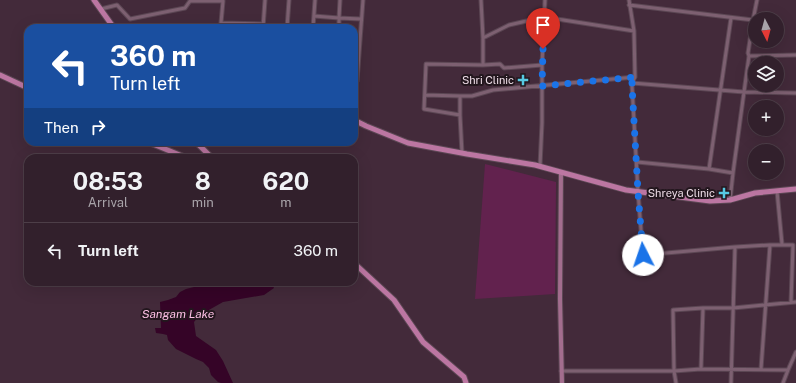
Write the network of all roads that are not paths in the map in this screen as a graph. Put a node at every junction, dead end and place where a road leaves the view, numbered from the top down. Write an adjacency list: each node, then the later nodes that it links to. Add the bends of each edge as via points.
1 (94, 0): 12 (highway)
2 (265, 0): 21 (street)
3 (289, 0): 22 (street)
4 (315, 0): 14 (street)
5 (340, 0): 16 (street)
6 (363, 0): 18 (street)
7 (481, 0): 26 (street)
8 (545, 0): 15 (street)
9 (629, 0): 11 (street)
10 (757, 0): 13 (street)
11 (630, 5): 17 (street); 25 (street)
12 (101, 9): 20 (highway); 21 (street, via 117,5 130,19 185,8 190,1 223,1 221,23)
13 (755, 12)
14 (314, 16): 16 (street); 23 (street)
15 (544, 17): 25 (street); 26 (street, via 509,25); 32 (street)
16 (339, 18): 18 (street); 24 (street)
17 (731, 18): 19 (street); 39 (street)
18 (361, 19): 33 (street)
19 (748, 20)
20 (111, 24)
21 (263, 24)
22 (287, 24)
23 (313, 24)
24 (338, 24)
25 (634, 31): 35 (street)
26 (483, 38): 31 (street)
27 (749, 48): 29 (street)
28 (796, 55): 29 (street)
29 (749, 56)
30 (748, 63): 40 (street)
31 (483, 65): 32 (street, via 500,64 504,68); 42 (street, via 426,64)
32 (542, 65): 38 (street)
33 (358, 66)
34 (0, 77): 37 (highway)
35 (636, 77): 36 (street); 38 (street)
36 (632, 83): 39 (street); 51 (street)
37 (24, 86)
38 (542, 86): 43 (street, via 492,90 472,96); 52 (street)
39 (721, 90): 40 (street); 53 (street)
40 (744, 92): 41 (street); 55 (street)
41 (796, 93)
42 (425, 95): 43 (street); 44 (street, via 424,109)
43 (460, 96): 44 (street)
44 (460, 115): 48 (street)
45 (358, 122): 48 (highway, via 408,143)
46 (158, 146): 49 (highway)
47 (200, 146): 50 (highway)
48 (462, 153): 52 (highway)
49 (177, 154)
50 (208, 154)
51 (637, 162): 53 (street); 58 (street)
52 (540, 166): 54 (highway)
53 (709, 169): 55 (street)
54 (560, 172): 58 (highway); 74 (main road)
55 (733, 173): 59 (street)
56 (796, 189): 57 (highway)
57 (778, 191): 59 (highway, via 755,193); 60 (street)
58 (638, 192): 59 (highway, via 710,201); 62 (street, via 643,255)
59 (730, 200)
60 (782, 244): 61 (street); 64 (street, via 793,245)
61 (770, 245): 62 (street); 66 (street)
62 (735, 247): 68 (street)
63 (358, 267): 76 (highway, via 394,300 422,342 464,377)
64 (791, 302): 65 (street); 66 (street)
65 (796, 302)
66 (765, 304): 68 (street); 71 (street)
67 (703, 308): 68 (street); 70 (street); 75 (street, via 673,310)
68 (733, 308): 72 (street)
69 (796, 352): 73 (street)
70 (701, 369): 72 (street); 75 (street)
71 (761, 369): 72 (street); 73 (street)
72 (731, 370): 79 (street)
73 (788, 370): 80 (street)
74 (561, 371): 75 (street); 77 (main road)
75 (674, 371): 78 (street)
76 (466, 383)
77 (562, 383)
78 (676, 383)
79 (731, 383)
80 (783, 383)

